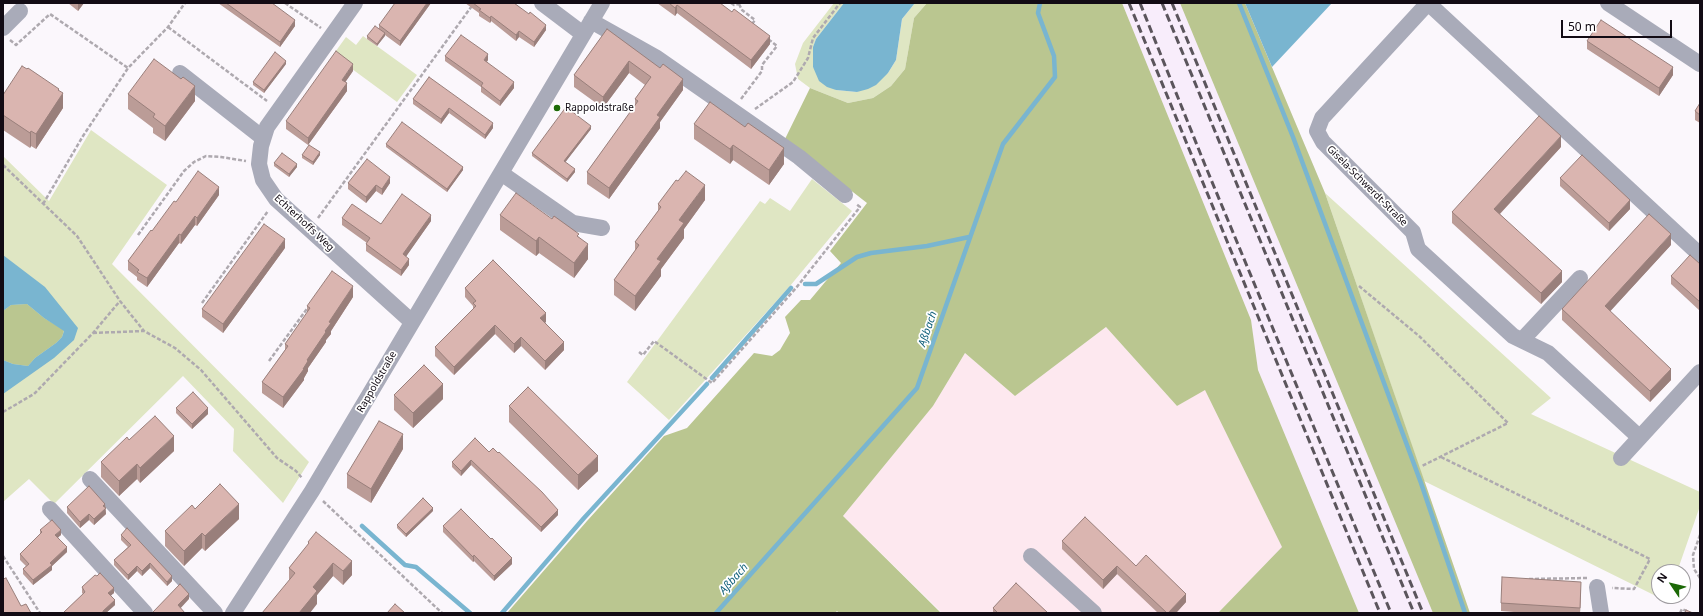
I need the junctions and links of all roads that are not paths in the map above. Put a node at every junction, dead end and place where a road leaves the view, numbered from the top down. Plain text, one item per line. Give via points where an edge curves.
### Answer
1 (355, 3) edge
2 (542, 3) edge
3 (602, 3) edge
4 (1428, 3) edge
5 (1608, 3) edge
6 (20, 11) dead end
7 (587, 28) junction
8 (4, 33) edge
9 (1700, 64) edge
10 (180, 73) dead end
11 (263, 138) junction
12 (501, 173) junction
13 (845, 195) road end
14 (602, 228) dead end
15 (1700, 255) edge
16 (1580, 278) dead end
17 (412, 322) junction
18 (1522, 340) junction
19 (1700, 372) edge
20 (1639, 438) junction
21 (1621, 458) dead end
22 (90, 479) dead end
23 (50, 510) dead end
24 (1031, 556) dead end
25 (1597, 587) road end
26 (145, 613) edge
27 (215, 613) edge
28 (233, 613) edge
29 (1094, 613) edge
30 (1602, 613) edge

1 - 11 street, Echterhoffs Weg via 279,109
2 - 7 street
3 - 7 street, Rappoldstraße
4 - 15 street
4 - 18 street, Gisela-Schwerdt-Straße via 1322,118 1317,131 1323,142 1413,232 1418,249 1513,336
5 - 9 street
6 - 8 street
7 - 12 street, Rappoldstraße
7 - 13 street via 657,58 799,157
10 - 11 street
11 - 17 street, Echterhoffs Weg via 259,164 263,180 276,199
12 - 14 street via 573,223
12 - 17 street, Rappoldstraße
16 - 18 street
17 - 28 street, Rappoldstraße via 312,491
18 - 20 street, Gisela-Schwerdt-Straße via 1548,353
19 - 20 street
20 - 21 street
22 - 27 street
23 - 26 street
24 - 29 street
25 - 30 street

